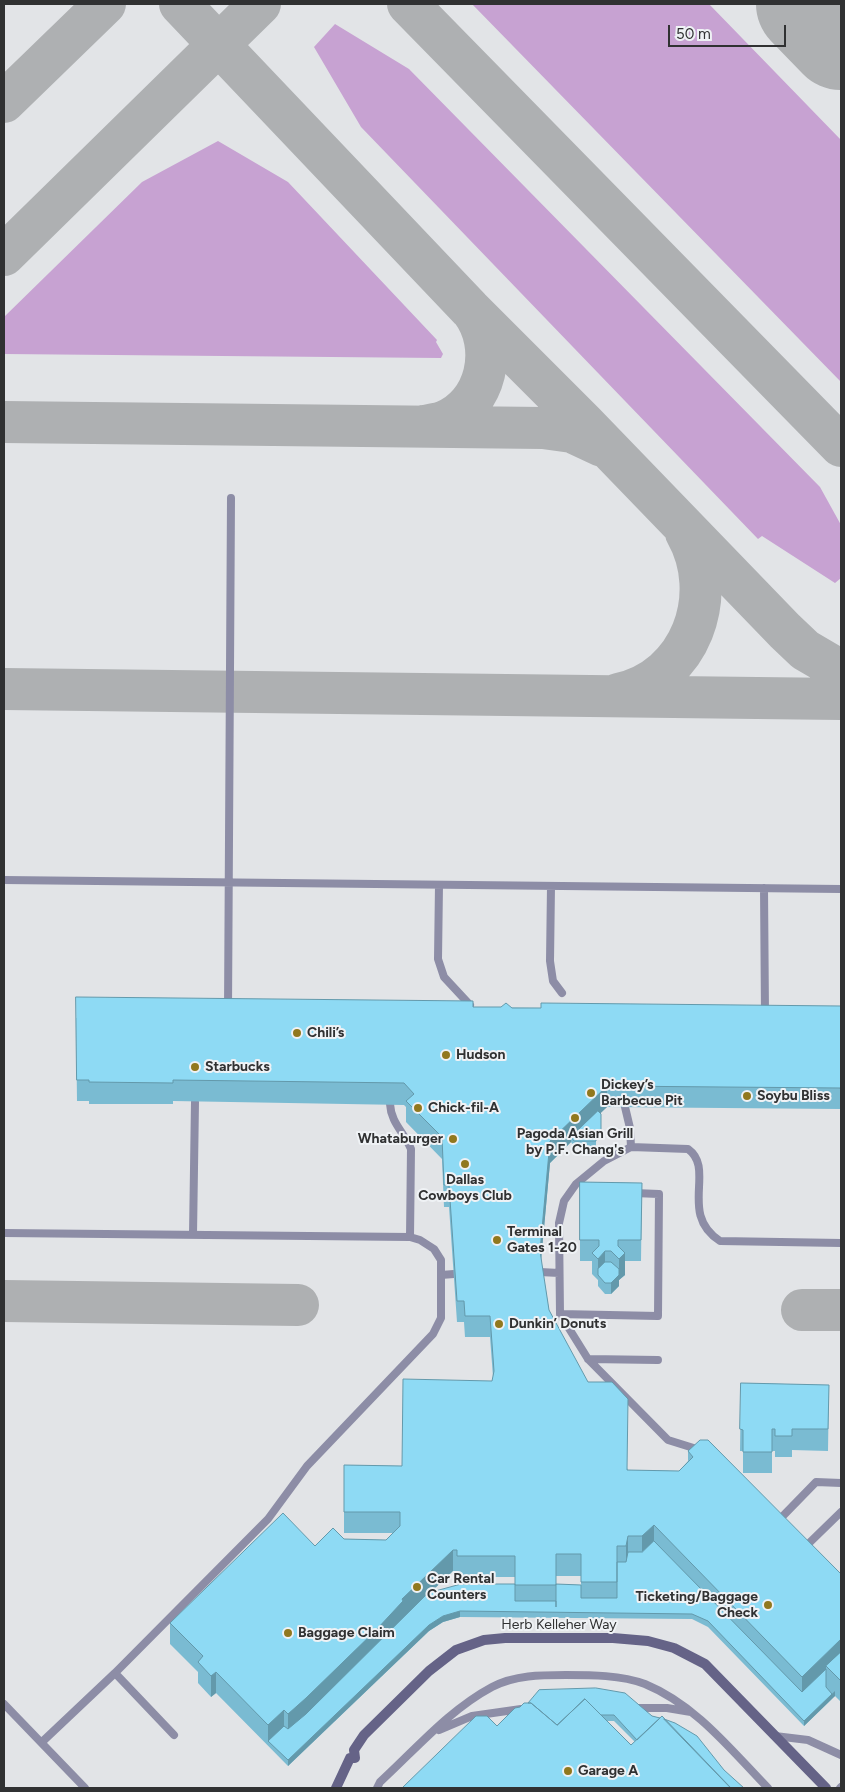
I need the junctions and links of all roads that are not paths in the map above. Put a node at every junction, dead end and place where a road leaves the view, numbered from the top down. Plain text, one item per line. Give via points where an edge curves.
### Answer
1 (231, 498) dead end
2 (4, 880) edge
3 (228, 882) junction
4 (439, 885) junction
5 (551, 886) junction
6 (764, 888) junction
7 (841, 889) edge
8 (562, 992) dead end
9 (470, 1004) edge
10 (228, 1019) edge
11 (765, 1026) edge
12 (195, 1102) dead end
13 (390, 1104) dead end
14 (625, 1107) dead end
15 (631, 1146) junction
16 (626, 1194) edge
17 (4, 1233) edge
18 (193, 1235) junction
19 (410, 1237) junction
20 (841, 1243) edge
21 (540, 1272) edge
22 (559, 1273) junction
23 (454, 1274) edge
24 (441, 1275) junction
25 (560, 1314) junction
26 (588, 1359) junction
27 (658, 1360) dead end
28 (711, 1453) edge
29 (841, 1483) edge
30 (841, 1512) edge
31 (783, 1530) edge
32 (796, 1543) edge
33 (802, 1550) junction
34 (808, 1557) edge
35 (115, 1674) junction
36 (4, 1704) edge
37 (528, 1708) edge
38 (634, 1708) edge
39 (696, 1713) junction
40 (432, 1733) junction
41 (174, 1735) dead end
42 (774, 1736) junction
43 (42, 1742) junction
44 (841, 1755) edge
45 (84, 1788) edge
46 (336, 1788) edge
47 (377, 1788) edge
48 (768, 1788) edge
49 (826, 1788) edge

1 - 3 lane
2 - 3 lane
3 - 4 lane
3 - 10 lane
4 - 5 lane
4 - 9 lane via 438,959 444,978
5 - 6 lane
5 - 8 lane via 550,960 553,981
6 - 7 lane
6 - 11 lane
12 - 18 lane
13 - 19 lane via 394,1123 406,1136 411,1149
14 - 15 lane
15 - 20 lane via 688,1149 695,1154 699,1168 701,1220 708,1233 720,1240
15 - 22 lane via 604,1161 576,1184 564,1201 559,1223
16 - 25 lane via 659,1194 658,1316
17 - 18 lane
18 - 19 lane
19 - 24 lane via 434,1249 441,1260
21 - 22 lane
22 - 25 lane
23 - 24 lane
24 - 35 lane via 441,1318 433,1334 308,1466 268,1519
25 - 26 lane
26 - 27 lane
26 - 28 lane via 668,1440
29 - 31 lane via 816,1482 774,1520
30 - 33 lane
32 - 33 lane
33 - 34 lane
35 - 41 lane
35 - 43 lane
36 - 43 lane
37 - 40 lane via 472,1716
38 - 39 lane via 667,1708
39 - 40 lane via 644,1683 581,1675 535,1675 493,1686 461,1706
39 - 48 lane
40 - 47 lane
42 - 44 lane via 808,1740
42 - 46 main road, Herb Kelleher Way via 705,1664 674,1648 648,1641 613,1638 484,1640 456,1650 429,1671 364,1735 354,1750 355,1758 350,1758
42 - 49 main road, Herb Kelleher Way
43 - 45 lane

